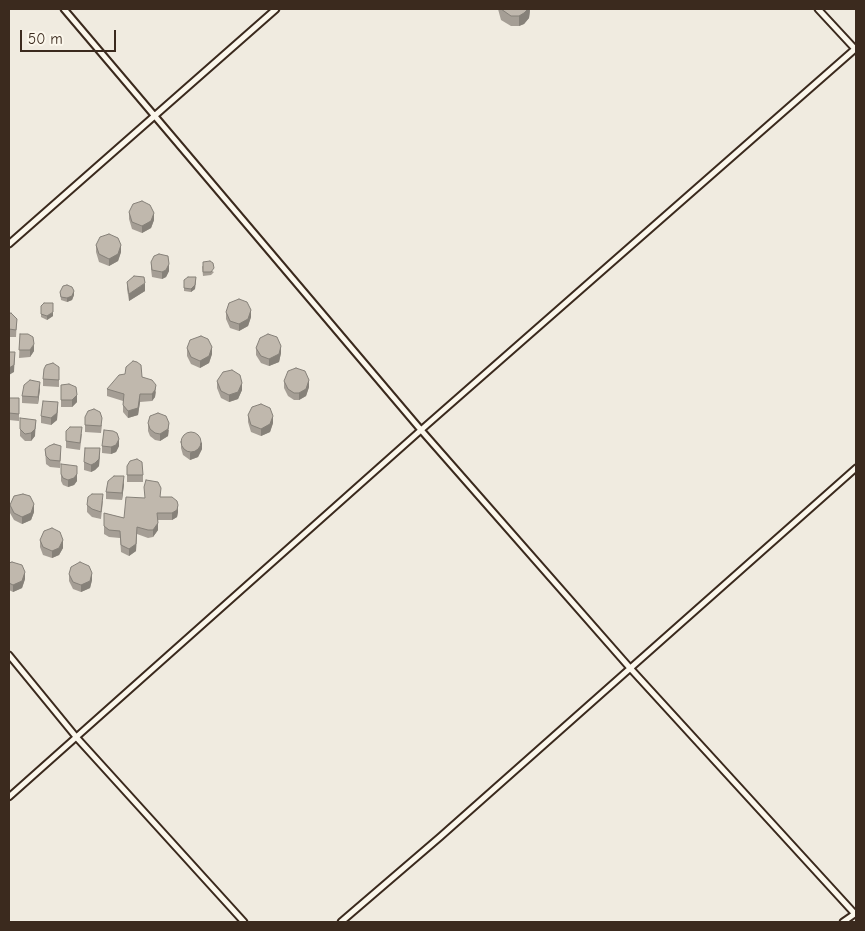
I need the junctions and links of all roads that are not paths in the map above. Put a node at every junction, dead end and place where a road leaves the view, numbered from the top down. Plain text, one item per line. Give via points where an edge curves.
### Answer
1 (64, 9) edge
2 (276, 9) edge
3 (818, 9) edge
4 (856, 50) edge
5 (155, 115) junction
6 (9, 244) edge
7 (421, 430) junction
8 (856, 468) edge
9 (9, 655) edge
10 (630, 668) junction
11 (77, 738) junction
12 (9, 797) edge
13 (855, 913) edge
14 (244, 922) edge
15 (340, 922) edge
16 (843, 922) edge

1 - 5 lane
2 - 5 lane
3 - 4 lane
4 - 7 lane
5 - 6 lane
5 - 7 lane
7 - 10 lane
7 - 11 lane
8 - 10 lane
9 - 11 lane
10 - 13 lane
10 - 15 lane
11 - 12 lane
11 - 14 lane
13 - 16 lane

